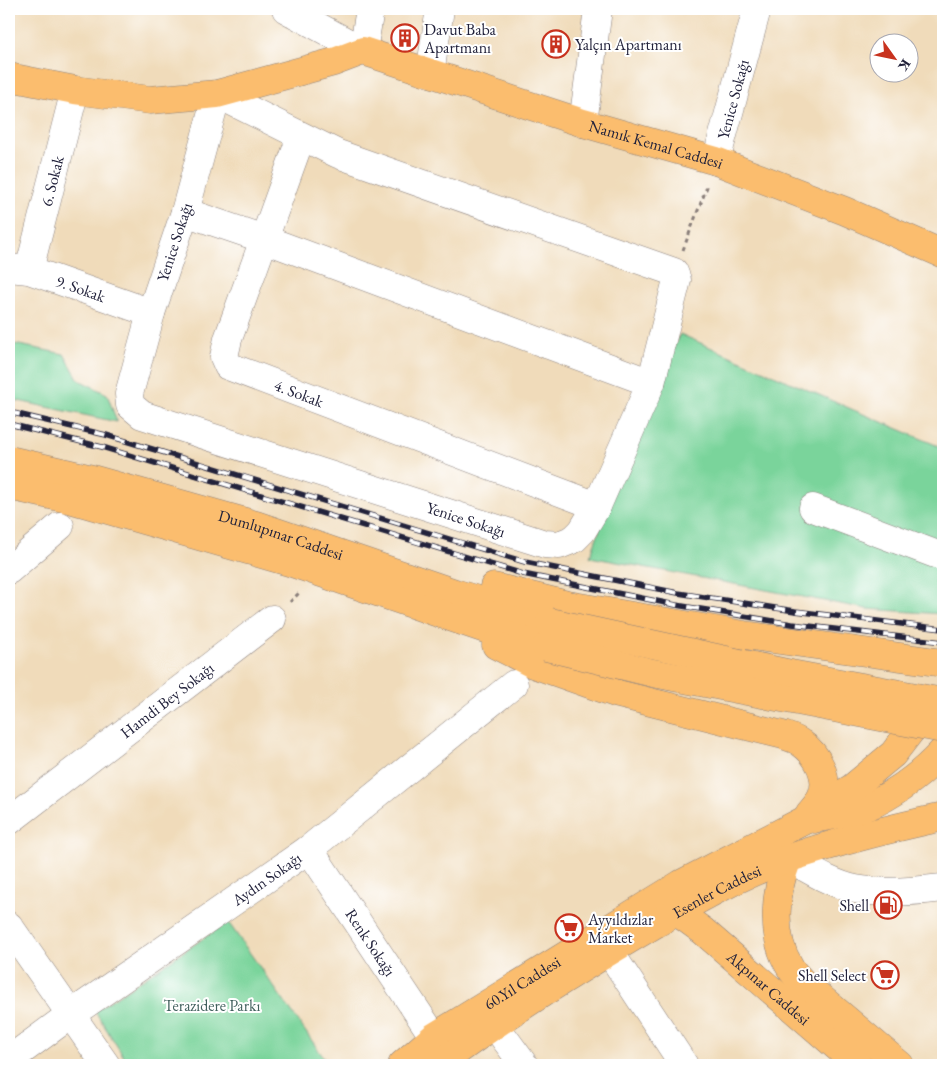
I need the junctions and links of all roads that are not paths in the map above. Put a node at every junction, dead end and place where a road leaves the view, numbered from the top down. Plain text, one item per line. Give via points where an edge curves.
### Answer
1 (286, 9) edge
2 (370, 9) edge
3 (440, 9) edge
4 (598, 9) edge
5 (757, 9) edge
6 (363, 52) junction
7 (430, 73) junction
8 (9, 78) edge
9 (75, 90) junction
10 (216, 94) junction
11 (583, 122) junction
12 (301, 137) junction
13 (716, 162) junction
14 (185, 212) junction
15 (264, 239) junction
16 (943, 254) edge
17 (19, 269) edge
18 (151, 314) junction
19 (651, 383) junction
20 (9, 460) edge
21 (9, 486) edge
22 (597, 506) junction
23 (813, 508) dead end
24 (60, 526) dead end
25 (943, 557) edge
26 (9, 570) edge
27 (403, 575) junction
28 (420, 606) junction
29 (272, 620) road end
30 (548, 635) junction
31 (943, 663) edge
32 (514, 684) dead end
33 (943, 688) edge
34 (943, 702) edge
35 (943, 729) edge
36 (943, 751) edge
37 (943, 816) edge
38 (805, 820) junction
39 (9, 821) edge
40 (309, 849) junction
41 (788, 858) junction
42 (943, 888) edge
43 (677, 912) junction
44 (9, 926) edge
45 (608, 951) junction
46 (70, 1016) junction
47 (494, 1024) junction
48 (434, 1037) junction
49 (9, 1060) edge
50 (106, 1065) edge
51 (402, 1065) edge
52 (438, 1065) edge
53 (524, 1065) edge
54 (684, 1065) edge
55 (858, 1065) edge
56 (900, 1065) edge

1 - 6 street
2 - 6 street
3 - 7 street
4 - 11 street
5 - 13 street, Yenice Sokağı
6 - 7 main road, Namık Kemal Caddesi
6 - 10 main road
7 - 11 main road, Namık Kemal Caddesi
8 - 9 main road
9 - 10 main road via 150,100
9 - 17 street, 6. Sokak
10 - 12 street
10 - 14 street, Yenice Sokağı
11 - 13 main road, Namık Kemal Caddesi
12 - 15 street, 4. Sokak
12 - 19 street, Yenice Sokağı via 338,154 674,272 677,280
13 - 16 main road, Namık Kemal Caddesi via 845,211
14 - 15 street
14 - 18 street, Yenice Sokağı
15 - 19 street
15 - 22 street, 4. Sokak via 228,339 224,357 228,366
17 - 18 street, 9. Sokak
18 - 22 street, Yenice Sokağı via 129,394 130,405 142,415 545,544 559,545 574,539
19 - 22 street, Yenice Sokağı
20 - 27 main road, Dumlupınar Caddesi via 256,525
21 - 28 main road, Dumlupınar Caddesi via 138,518
23 - 25 street
24 - 26 street
27 - 30 main road, Dumlupınar Caddesi via 455,593
27 - 31 main road via 473,583 568,605 744,635
28 - 30 main road, Dumlupınar Caddesi via 488,630
28 - 38 main road via 533,664 618,694 800,742 814,755 824,775 825,786 821,798
29 - 39 street, Hamdi Bey Sokağı
30 - 34 main road, bridge
30 - 35 main road, bridge via 653,673
32 - 40 street, Aydın Sokağı
33 - 38 main road via 894,754
36 - 38 main road via 912,779 873,804
37 - 41 main road, Esenler Caddesi
38 - 48 main road, 60.Yıl Caddesi via 681,884
40 - 46 street, Aydın Sokağı
40 - 48 street, Renk Sokağı
41 - 42 street via 831,881 855,889 897,892
41 - 43 main road, Esenler Caddesi
41 - 56 main road, Akpınar Caddesi via 780,878 777,914 783,951 790,967 802,982
43 - 45 main road, Esenler Caddesi
43 - 55 main road, Akpınar Caddesi
44 - 46 street
45 - 47 main road, Esenler Caddesi
45 - 54 street
46 - 49 street, Aydın Sokağı
46 - 50 street
47 - 52 main road, Esenler Caddesi
47 - 53 street
48 - 51 main road, 60.Yıl Caddesi

